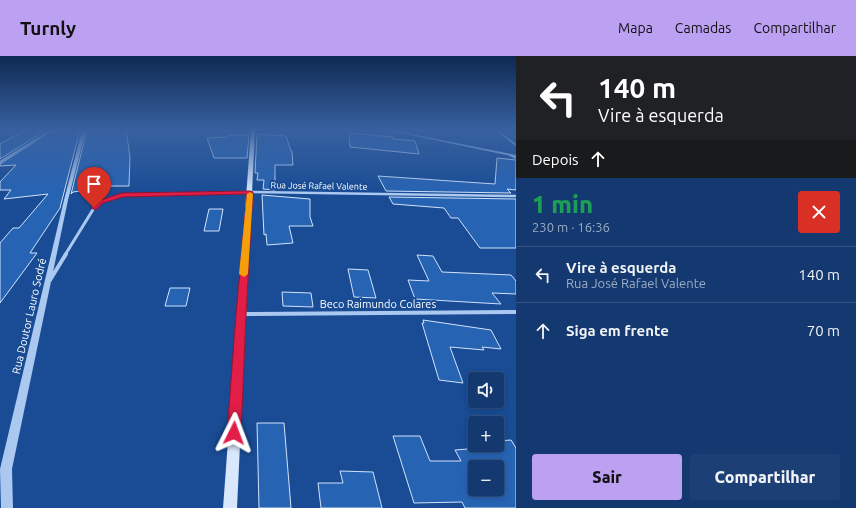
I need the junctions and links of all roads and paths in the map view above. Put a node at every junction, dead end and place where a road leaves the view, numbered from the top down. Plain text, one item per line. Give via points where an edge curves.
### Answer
1 (17, 151) edge
2 (79, 151) edge
3 (252, 151) edge
4 (491, 151) edge
5 (516, 157) edge
6 (0, 162) edge
7 (250, 192) junction
8 (516, 196) edge
9 (48, 284) junction
10 (516, 312) edge
11 (241, 314) junction
12 (7, 508) edge
13 (230, 508) edge

1 - 6 street
2 - 9 street, Rua Doutor Lauro Sodré
3 - 7 main road
4 - 5 street
7 - 8 street, Rua José Rafael Valente
7 - 9 street, Rua José Rafael Valente via 122,195 100,202
7 - 11 main road
9 - 12 street, Rua Doutor Lauro Sodré via 6,470
10 - 11 street, Beco Raimundo Colares
11 - 13 main road

